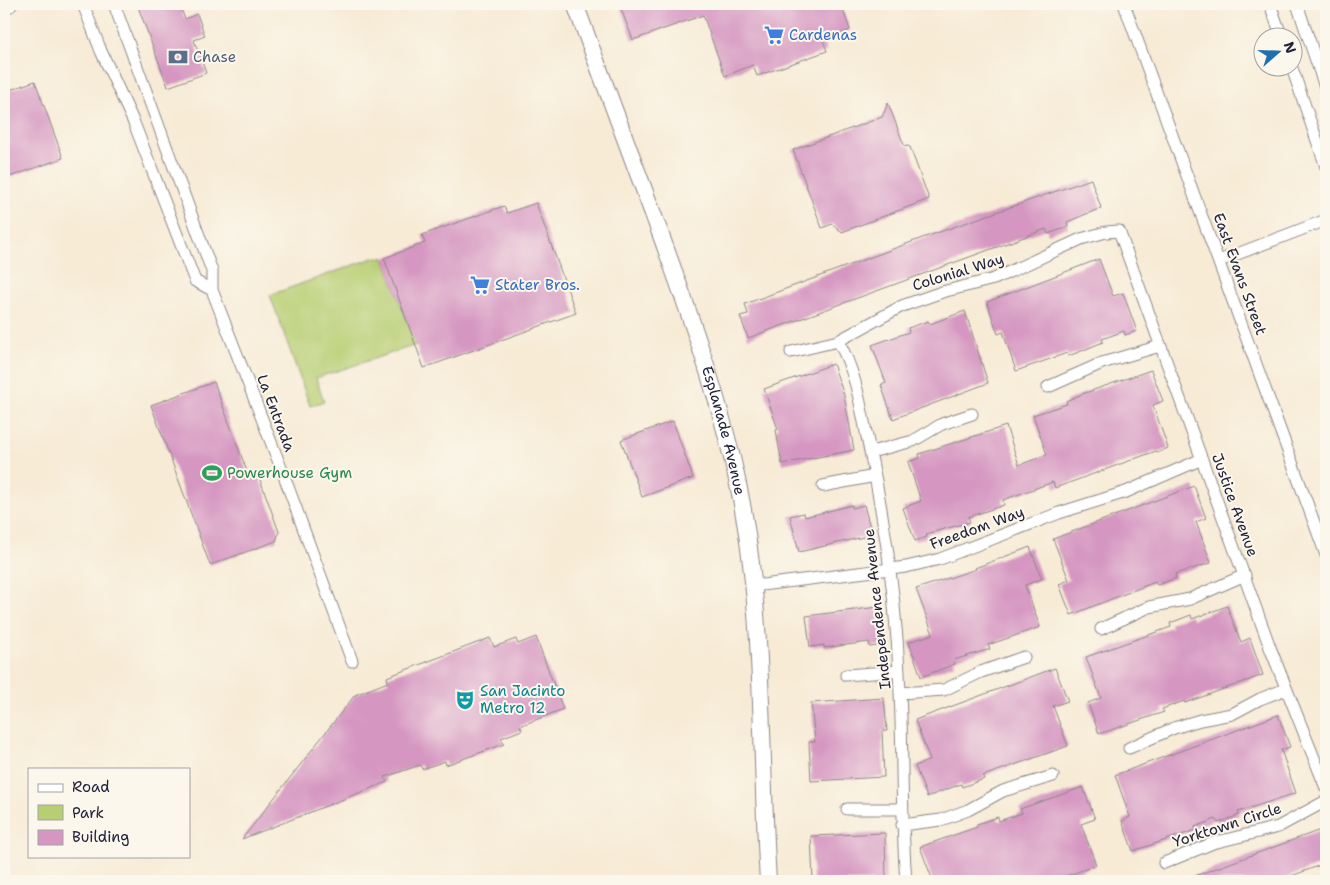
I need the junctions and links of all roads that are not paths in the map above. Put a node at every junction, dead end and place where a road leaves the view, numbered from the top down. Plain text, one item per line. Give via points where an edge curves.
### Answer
1 (9, 4) edge
2 (83, 4) edge
3 (114, 4) edge
4 (575, 4) edge
5 (1124, 4) edge
6 (1270, 4) edge
7 (1297, 4) edge
8 (4, 6) edge
9 (1278, 28) edge
10 (1295, 78) edge
11 (1326, 90) edge
12 (1326, 167) edge
13 (1326, 220) edge
14 (1119, 231) joint
15 (1219, 261) junction
16 (212, 290) junction
17 (838, 341) junction
18 (1160, 346) junction
19 (791, 352) dead end
20 (1048, 387) dead end
21 (972, 414) dead end
22 (870, 452) junction
23 (1202, 459) junction
24 (875, 476) junction
25 (823, 486) dead end
26 (1326, 555) edge
27 (890, 569) junction
28 (1245, 575) junction
29 (754, 586) junction
30 (1100, 629) dead end
31 (1024, 658) dead end
32 (352, 661) dead end
33 (899, 671) junction
34 (846, 675) dead end
35 (1286, 689) junction
36 (900, 693) junction
37 (1129, 748) dead end
38 (1053, 776) dead end
39 (1326, 788) edge
40 (1326, 802) edge
41 (847, 808) dead end
42 (902, 809) junction
43 (902, 825) junction
44 (1164, 862) dead end
45 (768, 881) edge
46 (906, 881) edge

1 - 8 main road
2 - 16 street via 134,123 195,281
3 - 16 street, La Entrada via 212,271
4 - 29 main road, Esplanade Avenue via 694,329 725,432 742,505
5 - 15 street, East Evans Street
6 - 9 street
7 - 11 street
10 - 12 street
13 - 15 street
14 - 17 street, Colonial Way via 1081,239 994,279 902,306
14 - 18 street, Justice Avenue
15 - 26 street, East Evans Street
16 - 32 street, La Entrada
17 - 19 street, Colonial Way
17 - 22 street, Independence Avenue via 852,370
18 - 20 street via 1102,364
18 - 23 street, Justice Avenue
21 - 22 street via 942,424 912,440
22 - 24 street, Independence Avenue
23 - 27 street, Freedom Way via 1126,492 1059,513 940,559
23 - 28 street, Justice Avenue
24 - 25 street
24 - 27 street, Independence Avenue
27 - 29 street, Freedom Way
27 - 33 street, Independence Avenue
28 - 30 street via 1190,599 1149,607
28 - 35 street, Justice Avenue
29 - 45 main road, Esplanade Avenue
31 - 36 street via 981,672 944,690
33 - 34 street
33 - 36 street, Independence Avenue
35 - 37 street via 1232,714 1174,728
35 - 39 street, Justice Avenue
36 - 42 street, Independence Avenue
38 - 43 street via 1004,791 941,820
40 - 44 street, Yorktown Circle via 1278,827 1213,843
41 - 42 street
42 - 43 street, Independence Avenue
43 - 46 street, Independence Avenue

